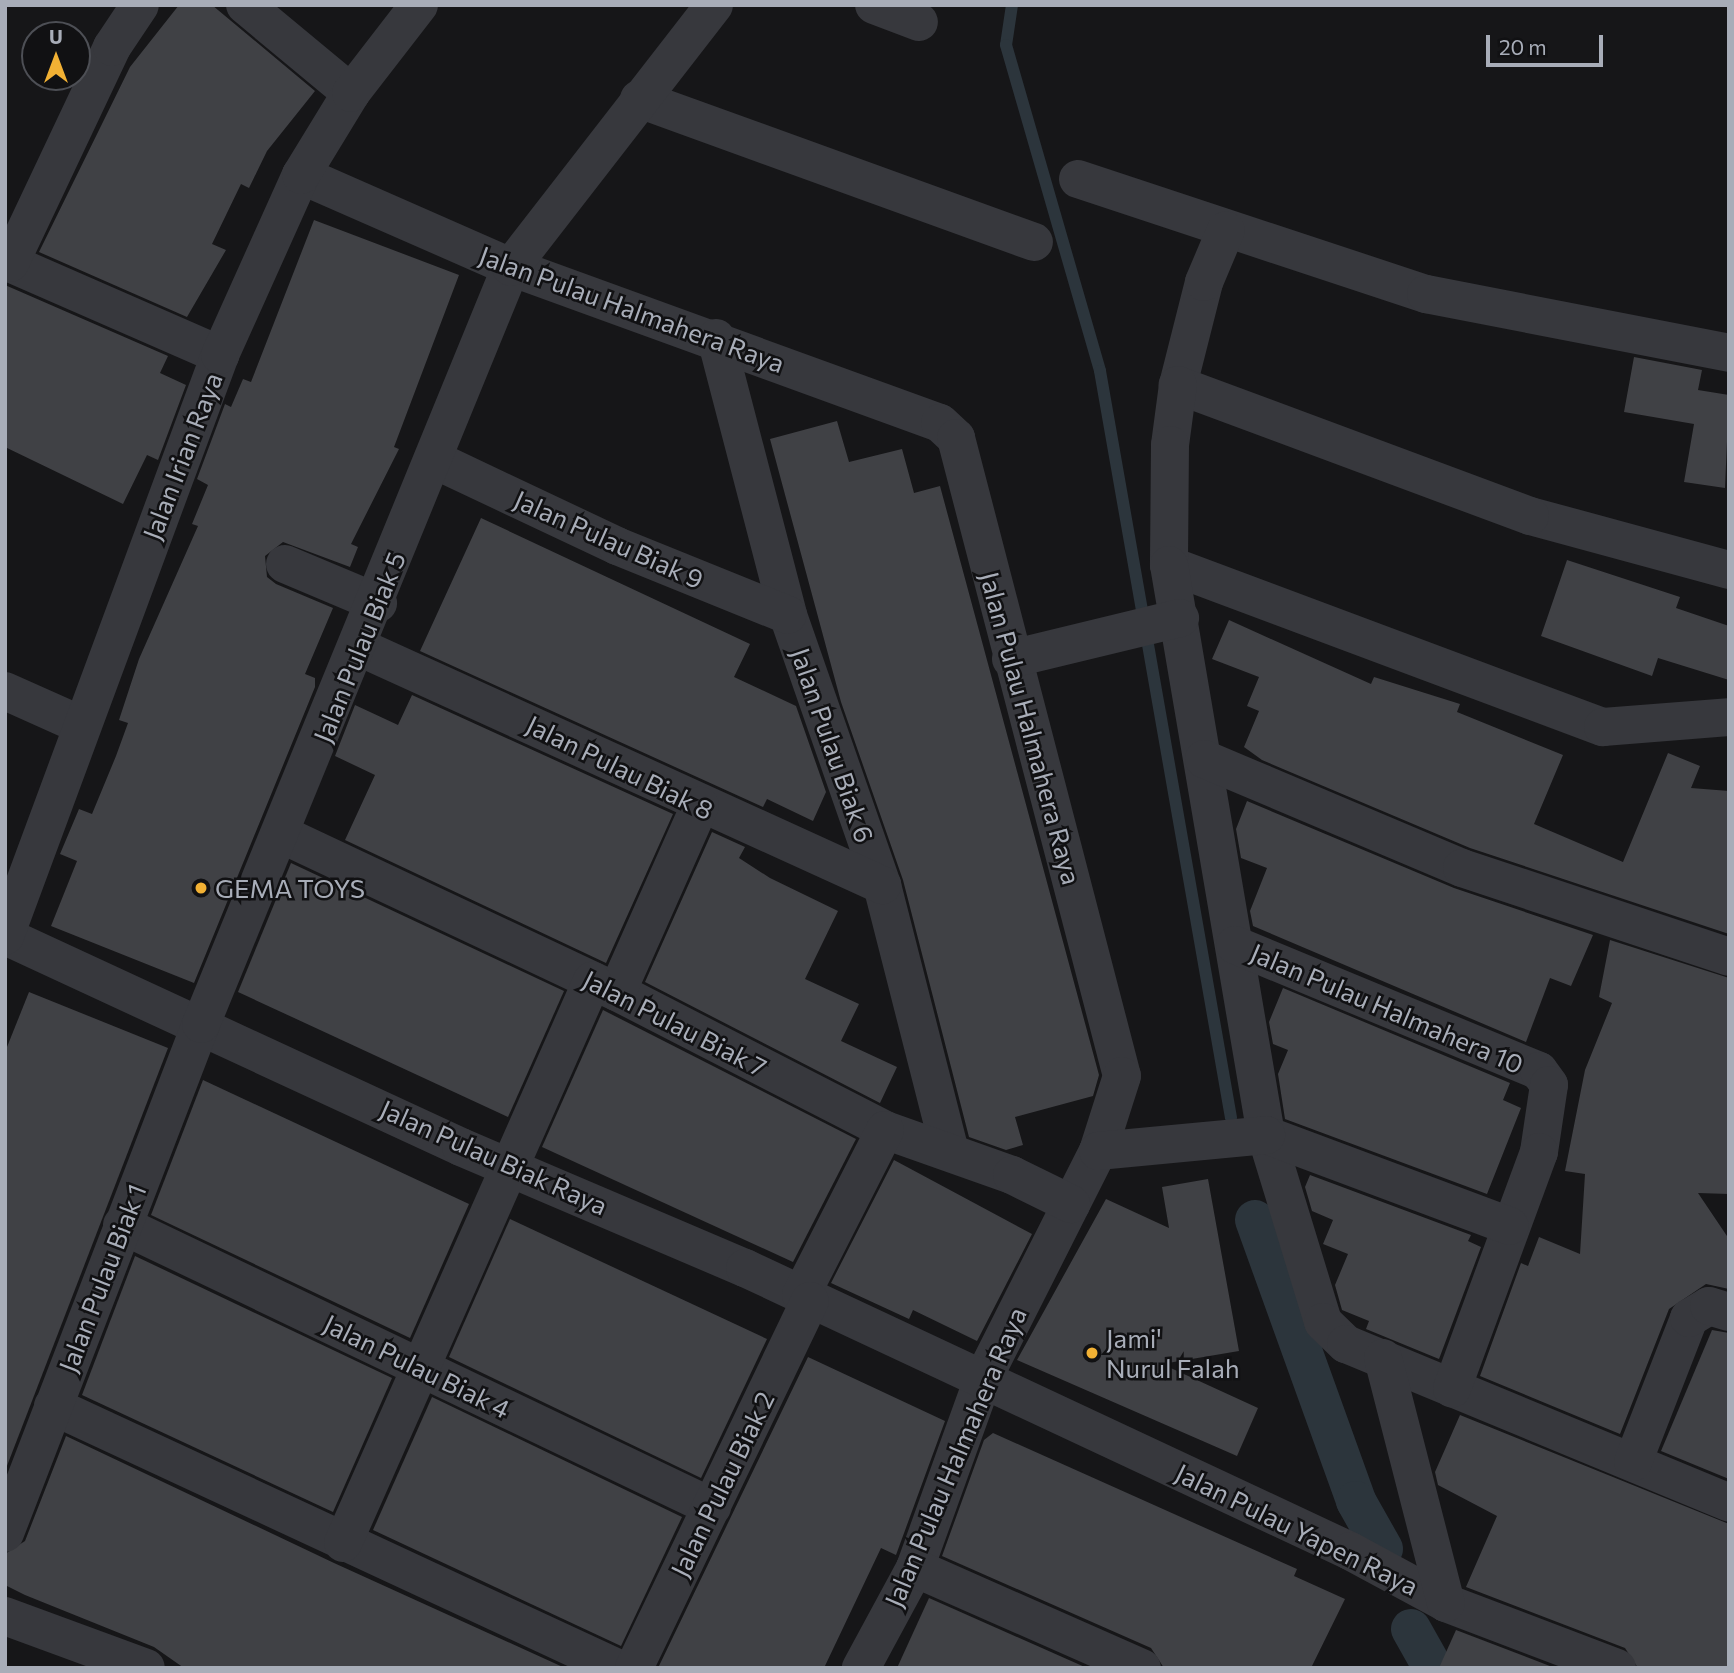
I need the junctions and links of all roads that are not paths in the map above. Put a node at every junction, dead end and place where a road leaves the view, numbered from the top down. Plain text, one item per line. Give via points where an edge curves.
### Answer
1 (140, 5) edge
2 (245, 5) edge
3 (419, 5) edge
4 (713, 5) edge
5 (874, 5) edge
6 (919, 22) dead end
7 (351, 93) junction
8 (639, 99) junction
9 (300, 175) junction
10 (1078, 179) dead end
11 (1226, 230) junction
12 (1034, 242) dead end
13 (8, 262) edge
14 (511, 267) junction
15 (716, 338) junction
16 (1729, 353) edge
17 (220, 355) junction
18 (1178, 385) junction
19 (433, 459) junction
20 (285, 564) dead end
21 (1169, 565) junction
22 (1729, 570) edge
23 (378, 603) junction
24 (788, 615) junction
25 (1153, 623) junction
26 (359, 647) junction
27 (1011, 659) junction
28 (5, 691) edge
29 (1729, 717) edge
30 (81, 726) junction
31 (1204, 758) junction
32 (700, 806) junction
33 (281, 834) junction
34 (882, 885) junction
35 (5, 936) edge
36 (1235, 945) junction
37 (1729, 957) edge
38 (605, 987) junction
39 (201, 1024) junction
40 (885, 1130) junction
41 (1259, 1136) junction
42 (950, 1151) junction
43 (1098, 1151) junction
44 (508, 1166) junction
45 (1071, 1204) junction
46 (122, 1225) junction
47 (1510, 1226) junction
48 (805, 1298) junction
49 (1729, 1312) edge
50 (1383, 1358) junction
51 (423, 1369) junction
52 (982, 1379) junction
53 (1452, 1388) junction
54 (52, 1406) junction
55 (1633, 1462) junction
56 (1729, 1503) edge
57 (712, 1507) junction
58 (5, 1533) edge
59 (343, 1543) junction
60 (915, 1568) junction
61 (1431, 1594) junction
62 (5, 1616) edge
63 (1092, 1657) edge
64 (146, 1668) edge
65 (617, 1668) edge
66 (634, 1668) edge
67 (861, 1668) edge
68 (1142, 1668) edge
69 (1617, 1668) edge

1 - 13 street via 112,47
2 - 7 street
3 - 7 street, Jalan Irian Raya
4 - 8 street, Jalan Pulau Biak 5
5 - 6 street
7 - 9 street, Jalan Irian Raya
8 - 12 street
8 - 14 street, Jalan Pulau Biak 5
9 - 14 street, Jalan Pulau Halmahera Raya
9 - 17 street, Jalan Irian Raya
10 - 11 street
11 - 16 street via 1426,294
11 - 18 street via 1204,282
13 - 17 street
14 - 15 street, Jalan Pulau Halmahera Raya
14 - 19 street, Jalan Pulau Biak 5
15 - 24 street, Jalan Pulau Biak 6
15 - 27 street, Jalan Pulau Halmahera Raya via 940,423 953,433
17 - 30 street, Jalan Irian Raya
18 - 21 street via 1170,445
18 - 22 street via 1530,516
19 - 23 street, Jalan Pulau Biak 5
19 - 24 street, Jalan Pulau Biak 9 via 617,546
20 - 23 street
21 - 25 street
21 - 29 street via 1603,727
23 - 26 street, Jalan Pulau Biak 5
24 - 34 street, Jalan Pulau Biak 6
25 - 27 street
25 - 31 street
26 - 32 street, Jalan Pulau Biak 8
26 - 33 street, Jalan Pulau Biak 5
27 - 43 street, Jalan Pulau Halmahera Raya via 1121,1056 1118,1098
28 - 30 street
30 - 35 street, Jalan Irian Raya
31 - 36 street
31 - 37 street via 1462,868
32 - 34 street, Jalan Pulau Biak 8
32 - 38 street
33 - 38 street, Jalan Pulau Biak 7
33 - 39 street, Jalan Pulau Biak 5
34 - 42 street, Jalan Pulau Biak 6
35 - 39 street, Jalan Pulau Biak Raya
36 - 41 street
36 - 47 street, Jalan Pulau Halmahera 10 via 1539,1071 1549,1085 1550,1107
38 - 40 street, Jalan Pulau Biak 7
38 - 44 street
39 - 44 street, Jalan Pulau Biak Raya
39 - 46 street, Jalan Pulau Biak 1
40 - 42 street, Jalan Pulau Biak 7
40 - 48 street
41 - 43 street
41 - 47 street
41 - 50 street via 1323,1322 1340,1341
42 - 45 street, Jalan Pulau Biak 7
43 - 45 street, Jalan Pulau Halmahera Raya
44 - 48 street, Jalan Pulau Biak Raya
44 - 51 street
45 - 52 street, Jalan Pulau Halmahera Raya
46 - 51 street, Jalan Pulau Biak 4
46 - 54 street, Jalan Pulau Biak 1
47 - 53 street
48 - 52 street, Jalan Pulau Biak Raya
48 - 57 street, Jalan Pulau Biak 2
49 - 55 street via 1709,1306 1689,1318
50 - 53 street
50 - 61 street
51 - 57 street, Jalan Pulau Biak 4
51 - 59 street
52 - 60 street, Jalan Pulau Halmahera Raya
52 - 61 street, Jalan Pulau Yapen Raya via 1350,1551
53 - 55 street
54 - 58 street, Jalan Pulau Biak 1
54 - 59 street
55 - 56 street
57 - 66 street, Jalan Pulau Biak 2
59 - 65 street
60 - 63 street
60 - 67 street, Jalan Pulau Halmahera Raya
61 - 69 street, Jalan Pulau Yapen Raya
62 - 64 street
63 - 68 street

